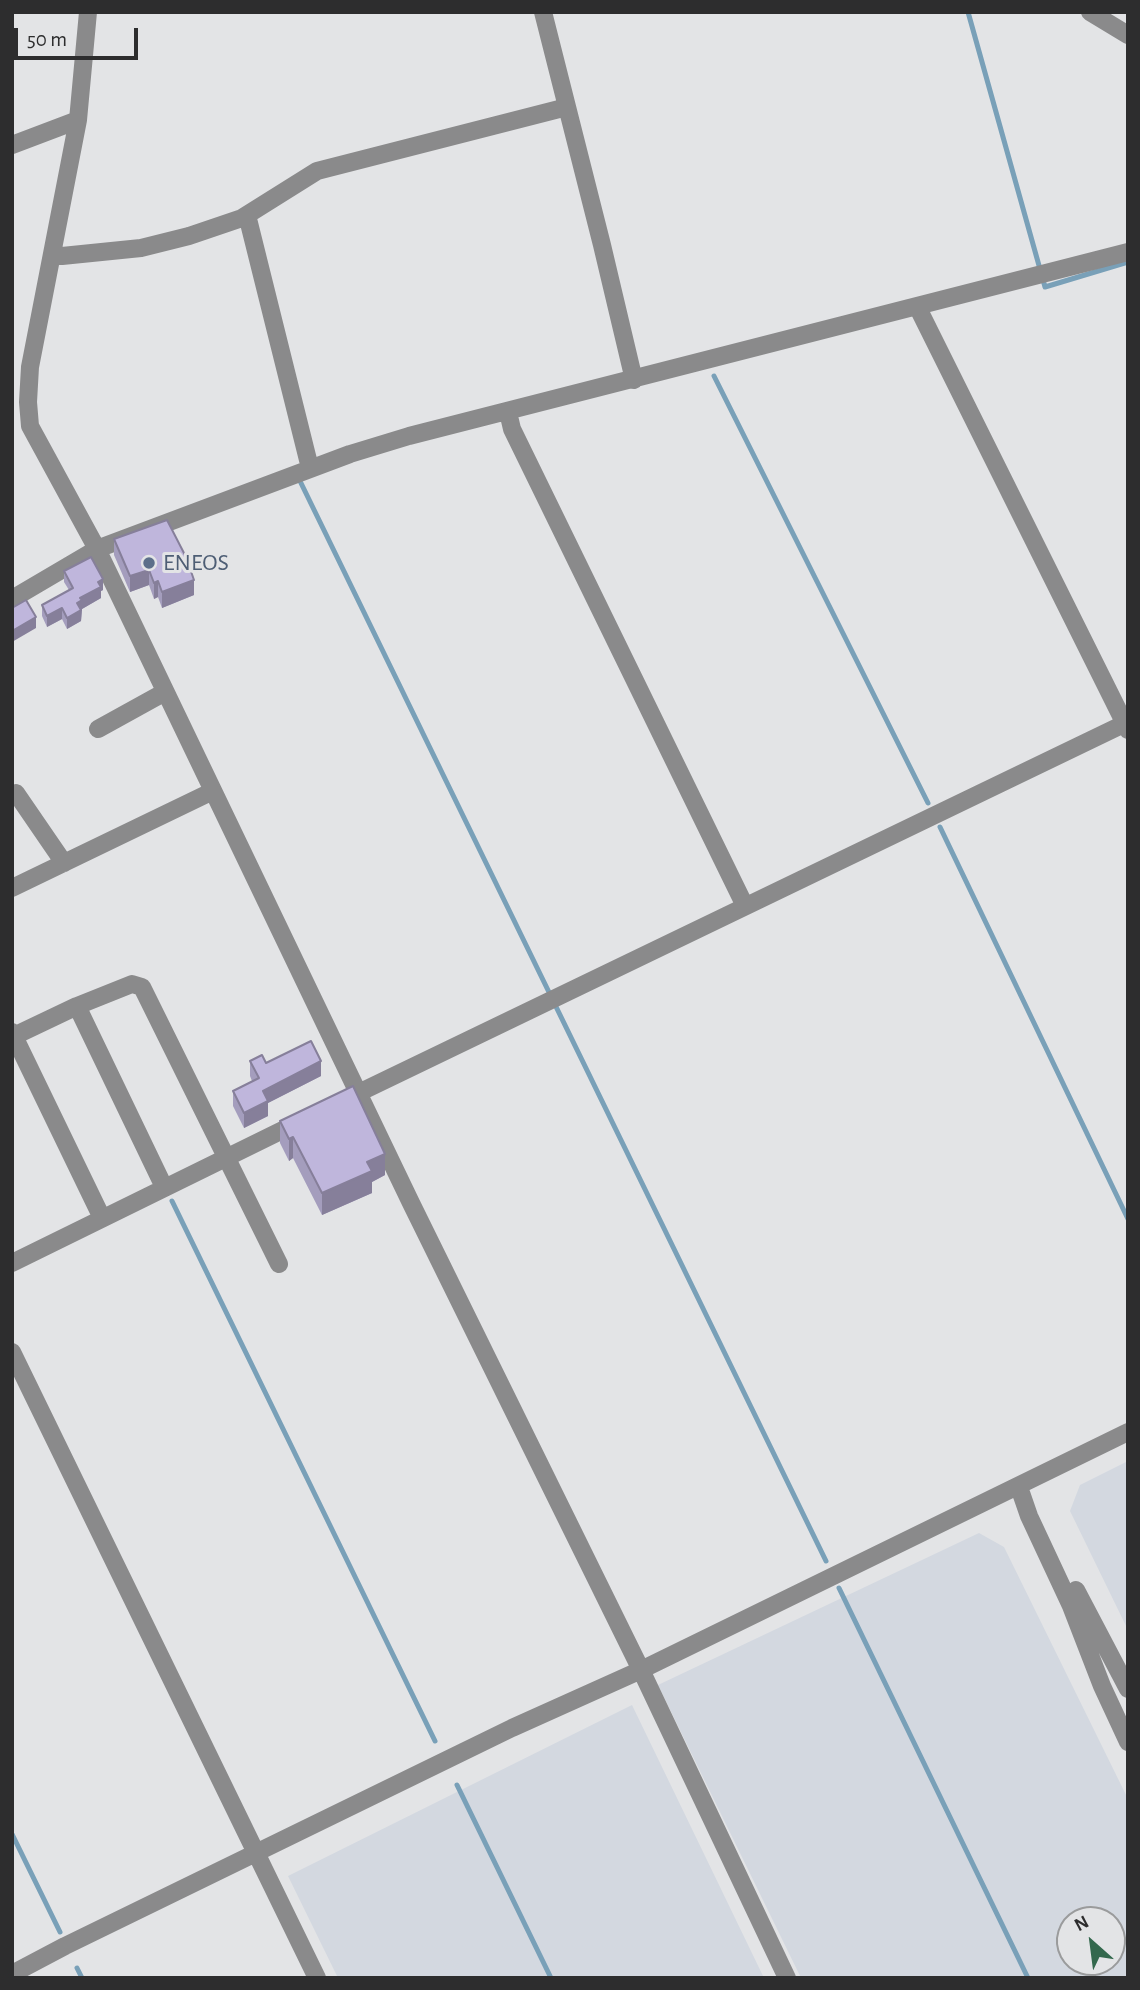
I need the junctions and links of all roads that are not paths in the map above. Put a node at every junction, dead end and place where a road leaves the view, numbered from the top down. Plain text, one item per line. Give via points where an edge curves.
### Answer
1 (88, 12) edge
2 (542, 12) edge
3 (1090, 12) edge
4 (1128, 35) edge
5 (567, 107) junction
6 (78, 120) junction
7 (12, 145) edge
8 (247, 215) junction
9 (1128, 252) edge
10 (52, 255) junction
11 (916, 306) junction
12 (634, 380) junction
13 (508, 412) junction
14 (310, 468) junction
15 (97, 549) junction
16 (12, 599) edge
17 (165, 692) junction
18 (1127, 725) edge
19 (98, 729) dead end
20 (213, 791) junction
21 (16, 793) dead end
22 (64, 863) junction
23 (12, 888) edge
24 (745, 906) junction
25 (77, 1006) junction
26 (13, 1034) edge
27 (358, 1093) junction
28 (226, 1156) junction
29 (163, 1187) junction
30 (102, 1217) junction
31 (12, 1264) edge
32 (279, 1264) dead end
33 (12, 1352) edge
34 (1128, 1432) edge
35 (1019, 1487) junction
36 (641, 1670) junction
37 (1128, 1689) edge
38 (1128, 1742) edge
39 (257, 1854) junction
40 (12, 1974) edge
41 (317, 1978) edge
42 (787, 1978) edge

1 - 6 street
2 - 5 street
3 - 4 street
5 - 8 street via 317,171
5 - 12 street
6 - 7 street
6 - 10 street
8 - 10 street via 141,248
8 - 14 street
9 - 11 street
10 - 15 street via 30,367 30,426
11 - 12 street
11 - 18 street
12 - 13 street
13 - 14 street via 409,436
13 - 24 street via 512,429
14 - 15 street
15 - 16 street
15 - 17 street
17 - 19 street
17 - 20 street
18 - 24 street
20 - 22 street
20 - 27 street
21 - 22 street
22 - 23 street
24 - 27 street
25 - 26 street
25 - 28 street via 132,984 142,987
25 - 29 street
26 - 30 street
27 - 28 street
27 - 36 street
28 - 29 street
28 - 32 street
29 - 30 street
30 - 31 street
33 - 39 street
34 - 35 street
35 - 36 street
35 - 37 street via 1039,1513
35 - 38 street
36 - 39 street
36 - 42 street
39 - 40 street
39 - 41 street

